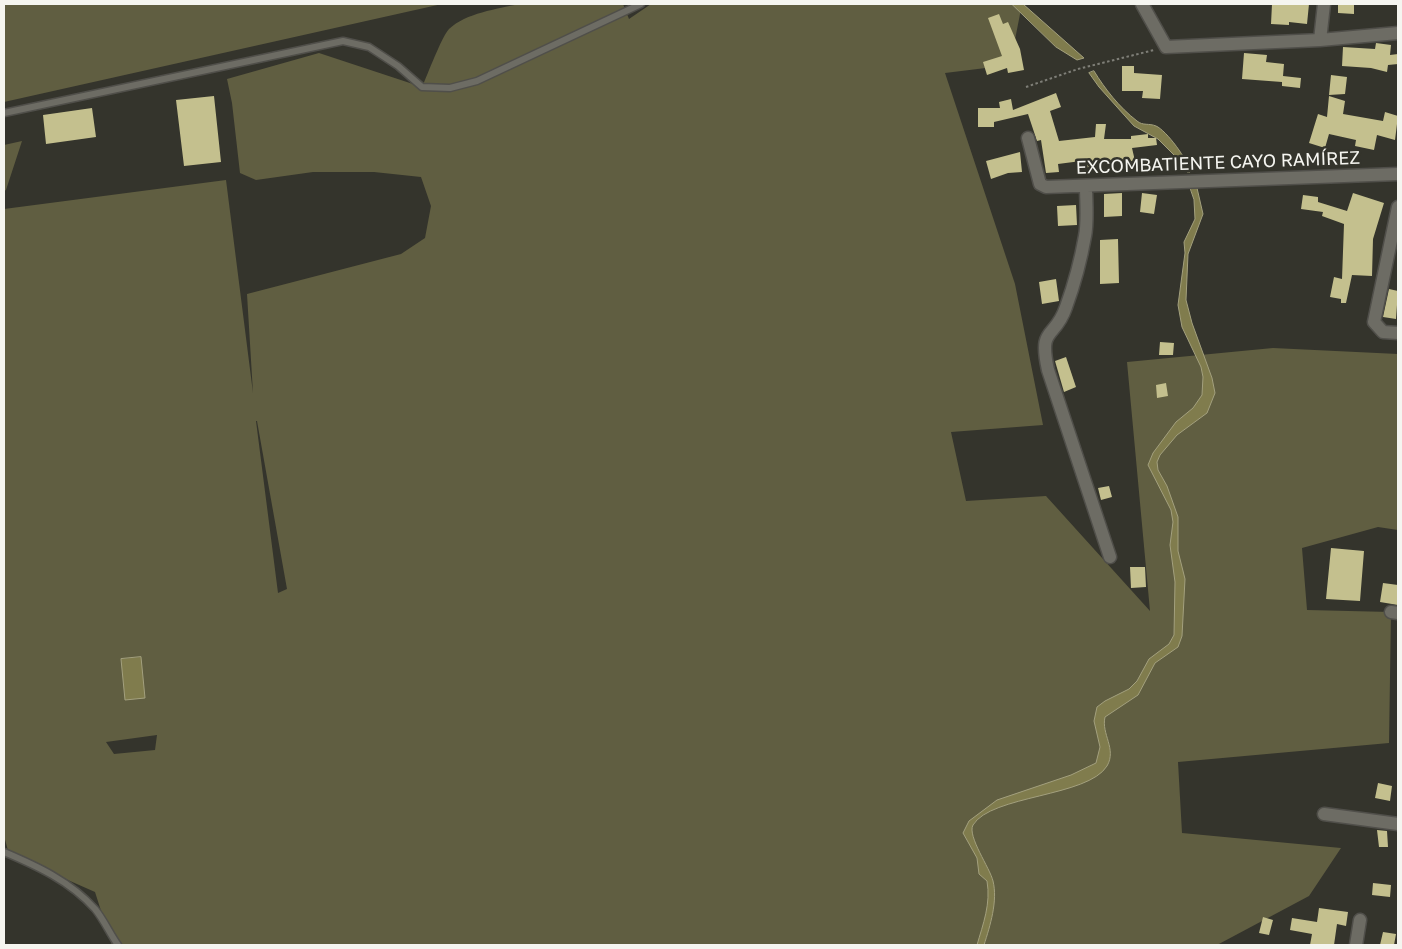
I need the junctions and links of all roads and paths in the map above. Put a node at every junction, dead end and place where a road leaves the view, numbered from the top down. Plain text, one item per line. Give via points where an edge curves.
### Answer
1 (641, 4) edge
2 (1142, 4) edge
3 (1324, 4) edge
4 (1398, 33) edge
5 (1320, 40) junction
6 (1166, 47) junction
7 (1026, 87) dead end
8 (4, 113) edge
9 (1028, 138) dead end
10 (1398, 174) edge
11 (1086, 186) junction
12 (1398, 207) edge
13 (1398, 333) edge
14 (1110, 557) dead end
15 (1324, 814) dead end
16 (1398, 824) edge
17 (4, 852) edge
18 (1360, 920) dead end
19 (118, 945) edge
20 (1356, 945) edge

1 - 8 lane via 477,81 450,88 422,87 369,47 343,42
2 - 6 street
3 - 5 street
4 - 5 street
5 - 6 street
6 - 7 path via 1078,69
9 - 11 street, EXCOMBATIENTE CAYO RAMÍREZ via 1040,184 1051,187
10 - 11 street, EXCOMBATIENTE CAYO RAMÍREZ
11 - 14 street via 1086,235 1066,307 1048,334 1044,350
12 - 13 street via 1374,322 1383,332
15 - 16 street
17 - 19 lane via 44,869 69,885 95,910
18 - 20 street

